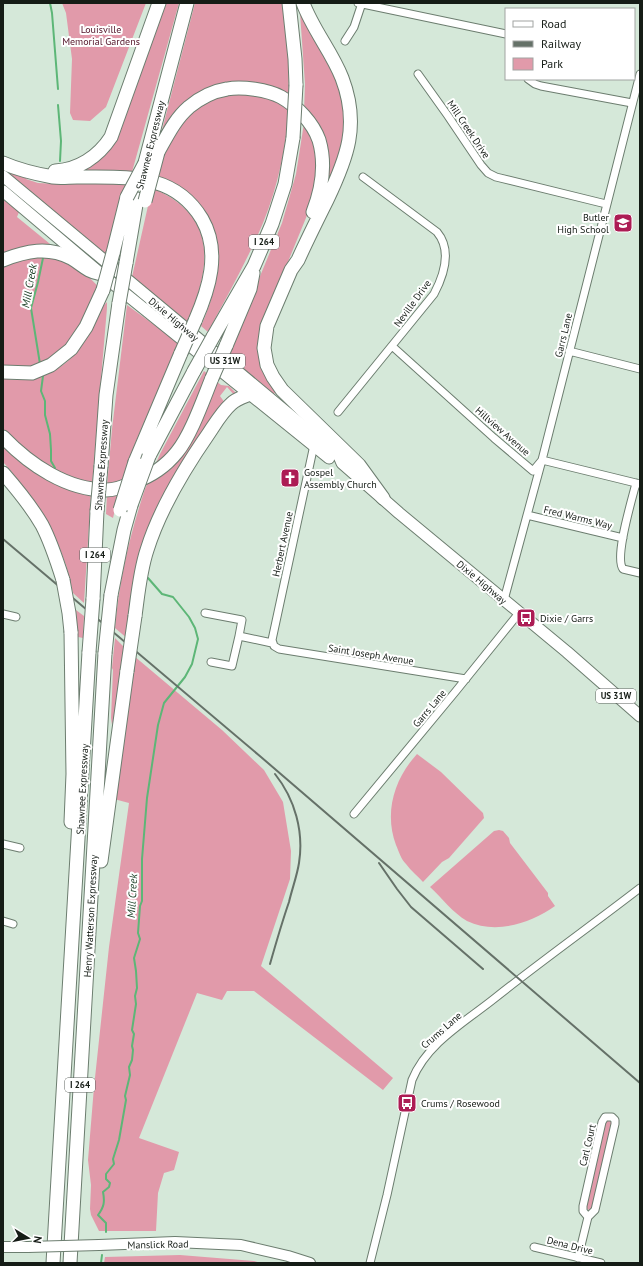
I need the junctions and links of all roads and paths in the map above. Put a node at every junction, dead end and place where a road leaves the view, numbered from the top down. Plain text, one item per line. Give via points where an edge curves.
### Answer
1 (160, 3) edge
2 (187, 3) edge
3 (290, 3) edge
4 (303, 3) edge
5 (360, 3) edge
6 (505, 34) edge
7 (345, 41) dead end
8 (418, 74) dead end
9 (640, 74) edge
10 (529, 80) edge
11 (632, 103) junction
12 (153, 151) junction
13 (3, 163) edge
14 (43, 174) junction
15 (3, 176) edge
16 (363, 177) dead end
17 (3, 191) edge
18 (136, 199) junction
19 (606, 204) junction
20 (3, 260) edge
21 (254, 266) junction
22 (292, 270) junction
23 (101, 274) junction
24 (392, 346) junction
25 (569, 351) junction
26 (640, 369) edge
27 (3, 372) edge
28 (250, 394) junction
29 (338, 412) dead end
30 (3, 437) edge
31 (314, 446) junction
32 (542, 460) junction
33 (342, 463) junction
34 (3, 472) edge
35 (638, 484) edge
36 (383, 498) junction
37 (126, 507) junction
38 (528, 515) junction
39 (623, 538) junction
40 (640, 573) edge
41 (504, 600) junction
42 (205, 613) dead end
43 (519, 613) junction
44 (3, 614) edge
45 (16, 617) dead end
46 (239, 636) junction
47 (273, 645) junction
48 (211, 662) dead end
49 (466, 679) junction
50 (640, 716) edge
51 (354, 814) dead end
52 (3, 844) edge
53 (20, 848) dead end
54 (640, 888) edge
55 (90, 914) junction
56 (3, 921) edge
57 (13, 924) dead end
58 (72, 935) junction
59 (588, 1217) junction
60 (3, 1247) edge
61 (534, 1247) dead end
62 (578, 1258) junction
63 (53, 1263) edge
64 (70, 1263) edge
65 (310, 1263) edge
66 (370, 1263) edge
67 (602, 1263) edge

1 - 14 highway via 117,124 107,144 81,165
2 - 12 highway, Shawnee Expressway / I 264
3 - 21 highway, I 264, bridge via 296,85 293,138 285,184
4 - 22 highway via 342,78 350,107 351,132 343,165
5 - 6 street
5 - 7 street via 354,27
8 - 19 street, Mill Creek Drive via 488,173
9 - 11 street, Garrs Lane
10 - 11 street via 541,86
11 - 19 street, Garrs Lane
12 - 18 highway, bridge
12 - 18 highway, Shawnee Expressway / I 264, bridge via 145,163
12 - 22 highway via 189,108 203,98 227,89 243,88 281,97 301,113 319,140 323,178
13 - 14 highway
14 - 37 highway, bridge via 53,177 138,178 165,185 184,197 198,213 211,244 208,288 135,462
15 - 33 main road, Dixie Highway / US 31W via 339,456
16 - 24 street, Neville Drive via 434,230 443,240 446,249 442,276 435,293
17 - 23 main road, Dixie Highway / US 31W
18 - 27 highway, bridge via 86,327 70,350 51,365 32,373
18 - 58 highway, Shawnee Expressway / I 264, bridge via 106,395
19 - 25 street, Garrs Lane
20 - 23 highway via 44,250 63,255 91,272
21 - 30 highway, bridge via 250,289 186,437 178,452 159,471 120,488 85,488 45,471 28,460
21 - 37 highway, I 264, bridge via 194,371 149,456
22 - 36 highway via 266,333 264,348 269,370 291,399 359,465
23 - 28 main road, Dixie Highway / US 31W
24 - 29 street, Neville Drive
24 - 32 street, Hillview Avenue via 533,471
25 - 26 street
25 - 32 street, Garrs Lane
28 - 31 main road, Dixie Highway / US 31W
28 - 55 highway, bridge via 234,401 226,409 189,463 166,504 147,549 135,616 100,872
31 - 33 main road, Dixie Highway / US 31W via 335,462
31 - 47 street, Herbert Avenue via 273,632
32 - 35 street, Hillview Avenue
32 - 38 street, Garrs Lane
33 - 36 main road, Dixie Highway / US 31W
34 - 58 highway, bridge via 42,526 56,556 69,613 73,774 68,892
35 - 39 street
36 - 41 main road, Dixie Highway / US 31W
37 - 55 highway, Henry Watterson Expressway / I 264, bridge via 111,595 105,653
38 - 39 street, Fred Warms Way
38 - 41 street, Garrs Lane
39 - 40 street via 620,566
41 - 43 main road, Dixie Highway / US 31W
42 - 46 street via 242,620
43 - 49 street, Garrs Lane
43 - 50 main road, Dixie Highway / US 31W
44 - 45 street
46 - 47 street, Saint Joseph Avenue
46 - 48 street via 232,666
47 - 49 street, Saint Joseph Avenue via 279,649
49 - 51 street, Garrs Lane
52 - 53 street
54 - 66 street, Crums Lane via 442,1040 420,1064 412,1080
55 - 64 highway, Henry Watterson Expressway / I 264
56 - 57 street
58 - 63 highway, Henry Watterson Expressway / I 264
59 - 59 street, Carl Court via 595,1210 615,1124 615,1120 610,1117 605,1117 602,1122 583,1206
59 - 62 street, Carl Court
60 - 65 main road, Manslick Road, bridge via 175,1242 241,1245
61 - 62 street, Dena Drive
62 - 67 street, Dena Drive

